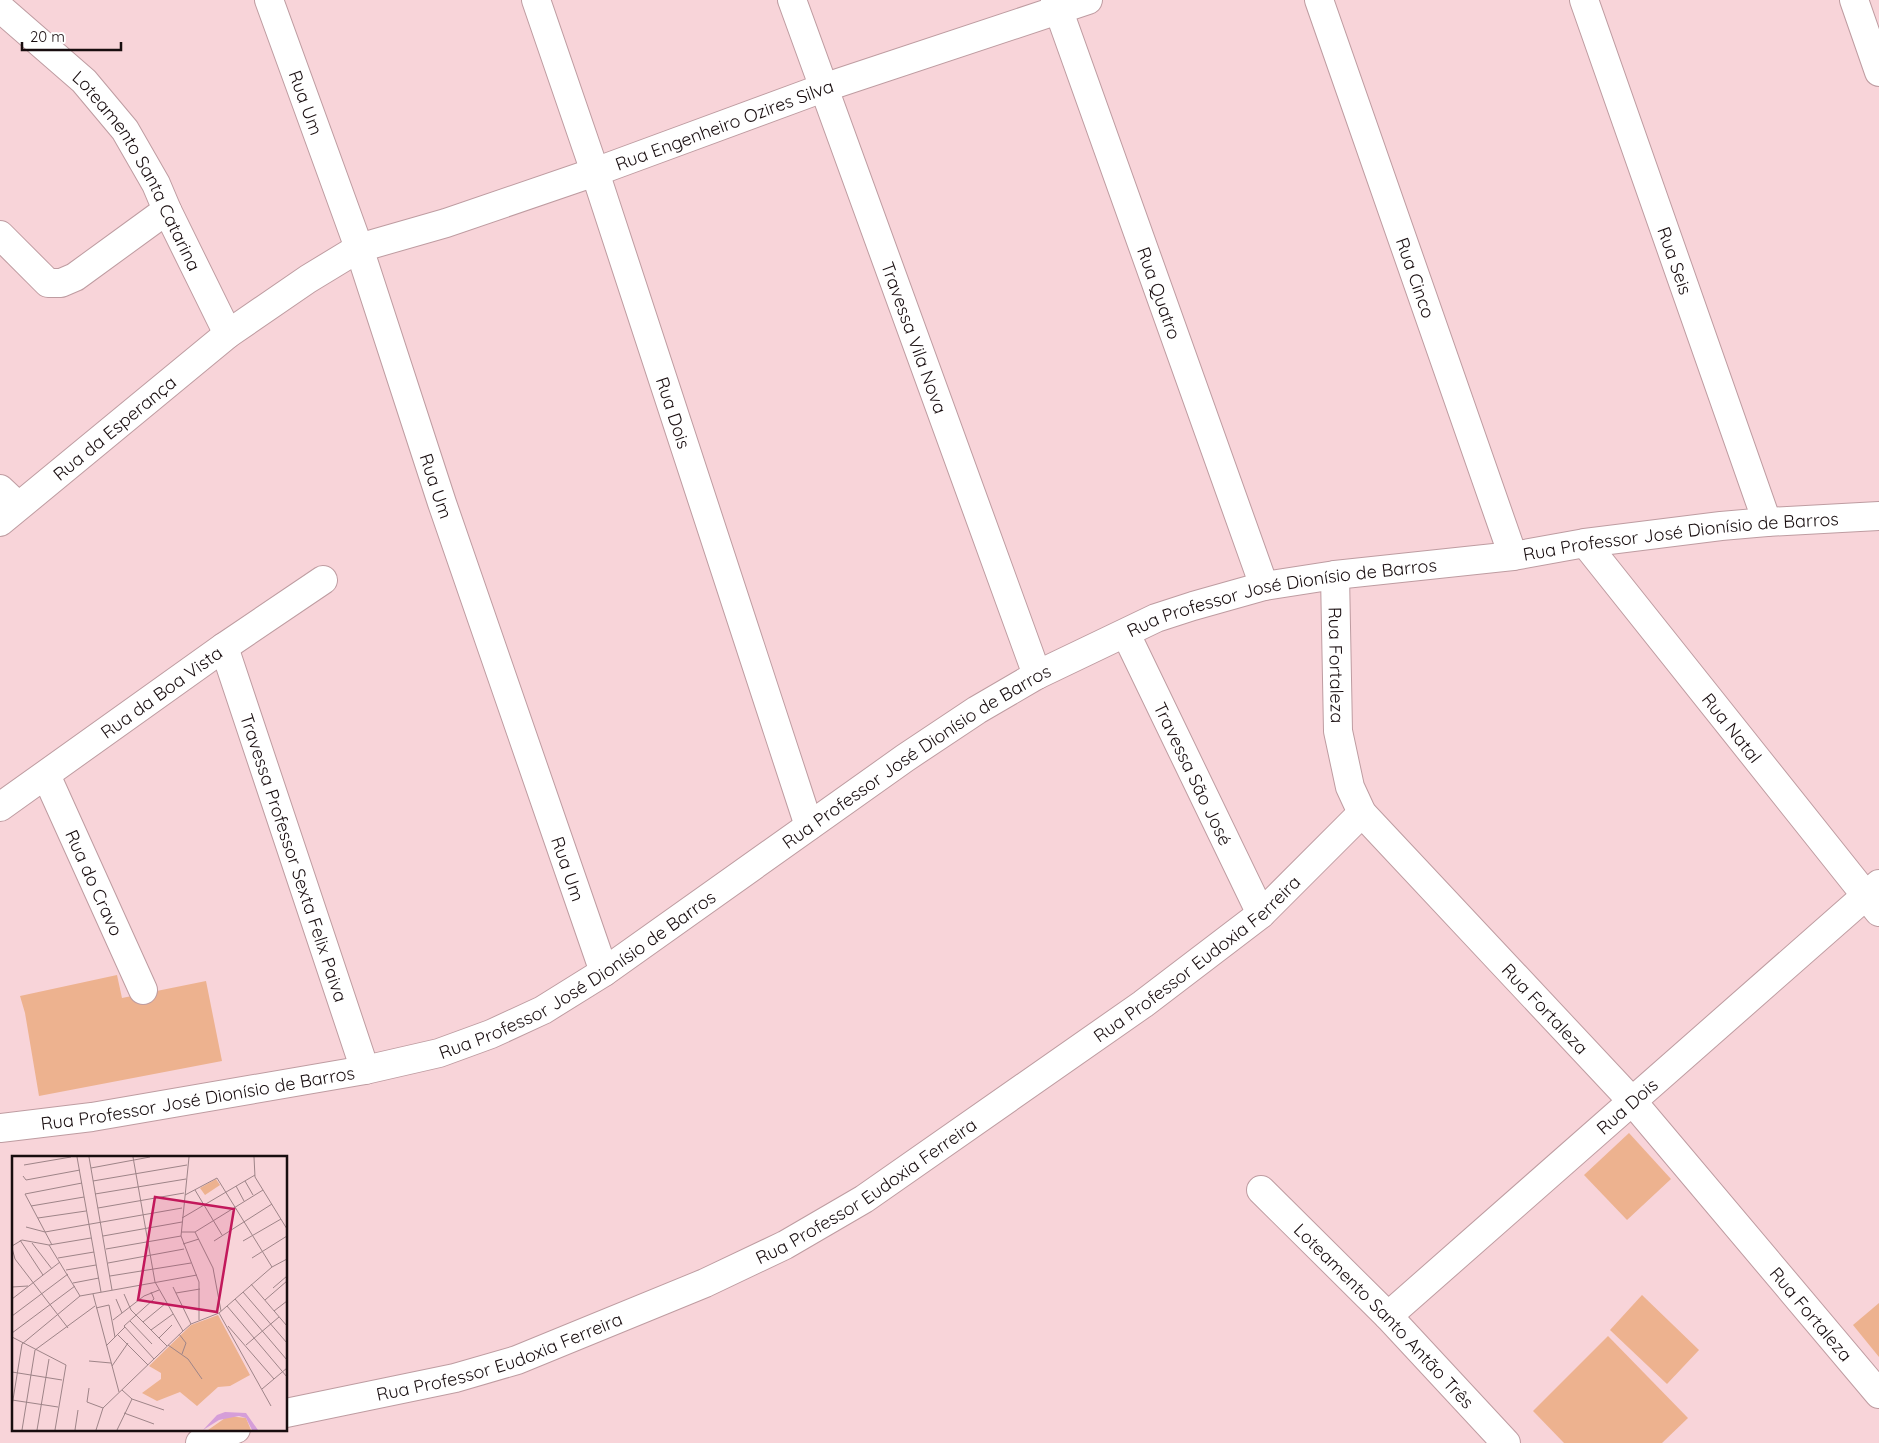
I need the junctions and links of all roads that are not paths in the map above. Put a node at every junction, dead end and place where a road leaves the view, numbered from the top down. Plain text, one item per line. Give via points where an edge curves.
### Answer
1 (269, 0) edge
2 (536, 0) edge
3 (792, 0) edge
4 (1088, 0) edge
5 (1319, 0) edge
6 (1584, 0) edge
7 (1854, 0) edge
8 (1057, 5) edge
9 (0, 8) edge
10 (1879, 72) edge
11 (823, 88) junction
12 (595, 172) junction
13 (167, 210) junction
14 (0, 235) edge
15 (359, 248) junction
16 (228, 334) junction
17 (6, 506) edge
18 (1879, 516) edge
19 (1767, 522) junction
20 (1586, 543) junction
21 (1514, 556) junction
22 (1335, 575) junction
23 (323, 580) dead end
24 (1264, 586) junction
25 (1126, 634) junction
26 (224, 647) junction
27 (1037, 675) junction
28 (46, 775) junction
29 (0, 808) edge
30 (1362, 814) junction
31 (809, 826) junction
32 (1874, 897) edge
33 (1261, 914) junction
34 (604, 972) junction
35 (143, 990) dead end
36 (365, 1070) junction
37 (1632, 1101) junction
38 (0, 1128) edge
39 (1261, 1190) dead end
40 (1388, 1316) junction
41 (1879, 1394) edge
42 (288, 1414) edge
43 (233, 1430) edge
44 (200, 1443) edge
45 (1506, 1443) edge

1 - 15 street, Rua Um
2 - 12 street, Rua Dois
3 - 11 street, Travessa Vila Nova
4 - 8 street, Rua Engenheiro Ozires Silva
5 - 21 street, Rua Cinco
6 - 19 street, Rua Seis
7 - 10 street
8 - 11 street, Rua Engenheiro Ozires Silva
8 - 24 street, Rua Quatro
9 - 13 street, Loteamento Santa Catarina via 84,81 125,130
11 - 12 street, Rua Engenheiro Ozires Silva
11 - 27 street, Travessa Vila Nova
12 - 15 street, Rua Engenheiro Ozires Silva
12 - 31 street, Rua Dois
13 - 14 street via 75,277 61,283 48,283
13 - 16 street, Loteamento Santa Catarina
15 - 16 street, Rua Engenheiro Ozires Silva
15 - 34 street, Rua Um via 442,502
16 - 17 street, Rua da Esperança
18 - 19 street, Rua Professor José Dionísio de Barros
19 - 20 street, Rua Professor José Dionísio de Barros
20 - 21 street, Rua Professor José Dionísio de Barros
20 - 32 street, Rua Natal
21 - 22 street, Rua Professor José Dionísio de Barros
22 - 24 street, Rua Professor José Dionísio de Barros
22 - 30 street, Rua Fortaleza via 1338,731 1350,787
23 - 26 street, Rua da Boa Vista
24 - 25 street, Rua Professor José Dionísio de Barros via 1156,618
25 - 27 street, Rua Professor José Dionísio de Barros
25 - 33 street, Travessa São José
26 - 28 street, Rua da Boa Vista
26 - 36 street, Travessa Professor Sexta Felix Paiva
27 - 31 street, Rua Professor José Dionísio de Barros via 913,752
28 - 29 street, Rua da Boa Vista
28 - 35 street, Rua do Cravo
30 - 33 street, Rua Professor Eudoxia Ferreira
30 - 37 street, Rua Fortaleza
31 - 34 street, Rua Professor José Dionísio de Barros
32 - 37 street, Rua Dois
33 - 42 street, Rua Professor Eudoxia Ferreira via 1144,1004 872,1194 785,1245 705,1283 517,1360 455,1378
34 - 36 street, Rua Professor José Dionísio de Barros via 543,1010 491,1034 438,1053
36 - 38 street, Rua Professor José Dionísio de Barros via 92,1117
37 - 40 street, Rua Dois
37 - 41 street, Rua Fortaleza
39 - 40 street, Loteamento Santo Antão Três
40 - 45 street, Loteamento Santo Antão Três
43 - 44 street

